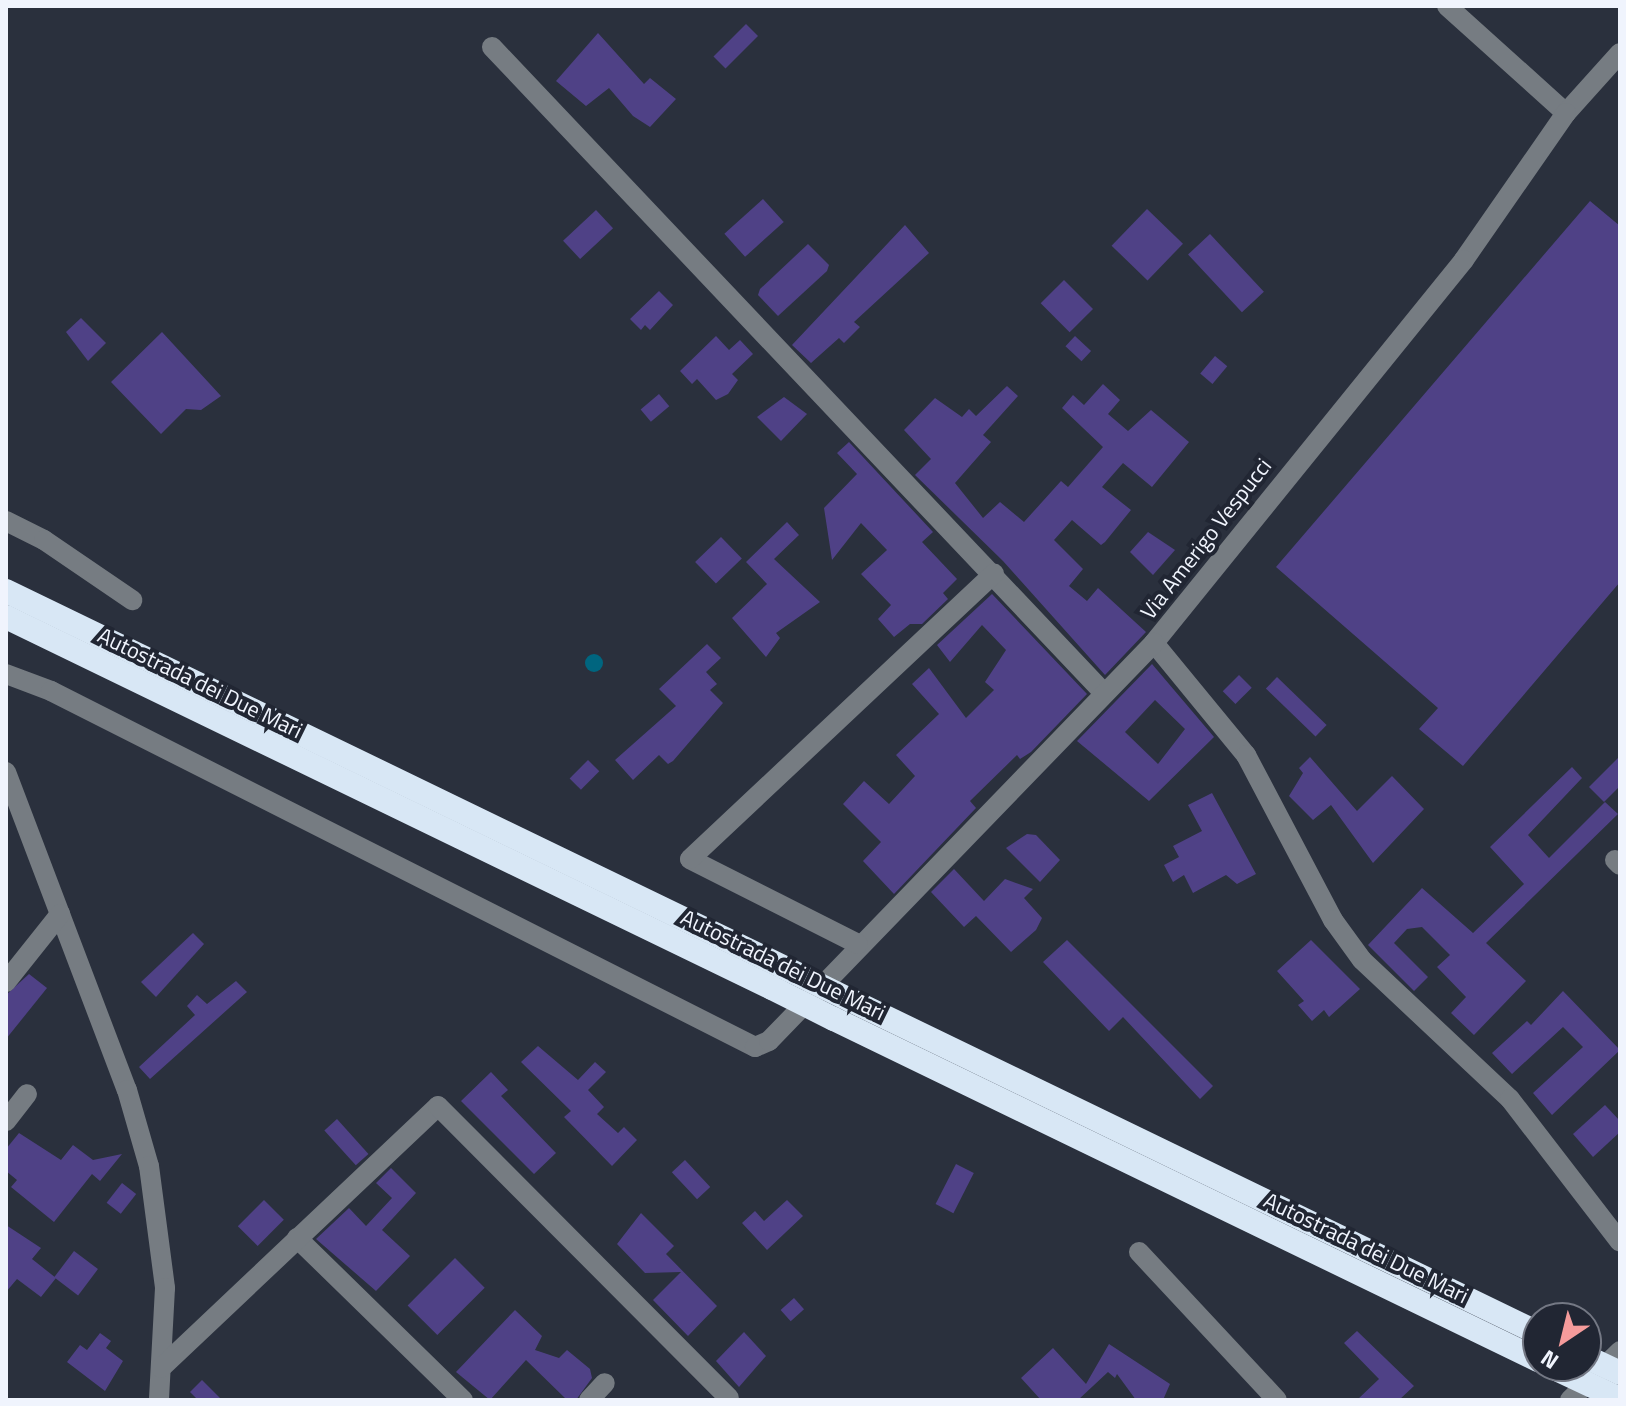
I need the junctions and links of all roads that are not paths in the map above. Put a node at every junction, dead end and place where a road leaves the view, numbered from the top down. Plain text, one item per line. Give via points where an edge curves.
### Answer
1 (1447, 6) edge
2 (492, 47) dead end
3 (1620, 53) edge
4 (1566, 113) junction
5 (6, 521) edge
6 (994, 574) junction
7 (6, 591) edge
8 (132, 600) dead end
9 (6, 617) edge
10 (1154, 643) junction
11 (6, 674) edge
12 (1104, 693) junction
13 (6, 772) edge
14 (60, 914) junction
15 (858, 944) junction
16 (6, 982) edge
17 (27, 1094) dead end
18 (6, 1121) edge
19 (297, 1238) junction
20 (1620, 1242) edge
21 (1139, 1252) dead end
22 (1522, 1325) edge
23 (1620, 1351) edge
24 (1522, 1352) edge
25 (161, 1368) junction
26 (1584, 1382) edge
27 (605, 1383) dead end
28 (729, 1398) dead end
29 (1620, 1399) edge
30 (159, 1400) edge
31 (463, 1400) edge
32 (589, 1400) edge
33 (1277, 1400) edge
34 (1570, 1400) edge

1 - 4 street
2 - 6 street
3 - 4 street, Via Amerigo Vespucci
4 - 10 street, Via Amerigo Vespucci via 1464,260
5 - 8 street via 44,540
6 - 12 street
6 - 15 street via 690,859
7 - 22 highway, Autostrada dei Due Mari, bridge
9 - 24 highway, Autostrada dei Due Mari, bridge
10 - 12 street
10 - 20 street, Via Amerigo Vespucci via 1246,755 1333,920 1362,960 1510,1099
11 - 15 street via 51,691 755,1047 769,1041
12 - 15 street
13 - 14 street
14 - 16 street
14 - 25 street via 127,1090 149,1166 165,1288
17 - 18 street
19 - 25 street
19 - 28 street via 438,1106
19 - 31 street
21 - 33 street
23 - 34 street
25 - 30 street
26 - 29 highway, Autostrada dei Due Mari, bridge
27 - 32 street

